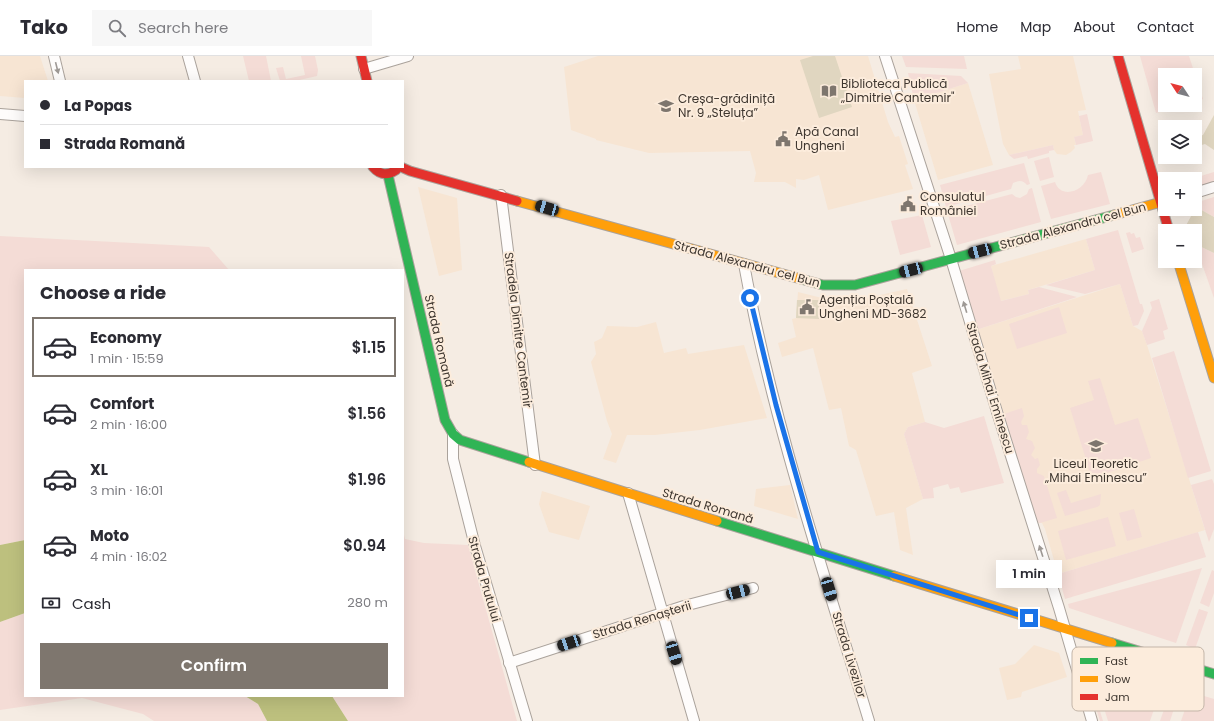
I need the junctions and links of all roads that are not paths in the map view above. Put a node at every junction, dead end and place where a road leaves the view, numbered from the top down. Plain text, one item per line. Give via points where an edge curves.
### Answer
1 (54, 56) edge
2 (188, 56) edge
3 (361, 56) edge
4 (408, 56) edge
5 (885, 56) edge
6 (1118, 56) edge
7 (364, 69) junction
8 (60, 80) edge
9 (195, 80) edge
10 (367, 80) edge
11 (0, 114) edge
12 (24, 116) edge
13 (374, 168) edge
14 (397, 168) edge
15 (403, 168) edge
16 (388, 175) junction
17 (1158, 186) edge
18 (1214, 187) edge
19 (1202, 190) edge
20 (501, 195) junction
21 (1158, 203) edge
22 (951, 259) junction
23 (744, 264) junction
24 (1180, 268) edge
25 (1214, 378) edge
26 (453, 434) junction
27 (535, 465) junction
28 (628, 493) junction
29 (818, 552) junction
30 (753, 588) dead end
31 (662, 613) junction
32 (1065, 629) junction
33 (1125, 647) edge
34 (1072, 653) edge
35 (508, 662) junction
36 (1204, 671) edge
37 (1214, 674) edge
38 (1089, 711) edge
39 (527, 721) edge
40 (694, 721) edge
41 (869, 721) edge
42 (1092, 721) edge

1 -> 8 street
2 - 9 street
3 - 7 main road
4 - 7 street
5 - 22 street, Strada Mihai Eminescu
6 - 17 main road
7 - 10 main road
11 - 12 street
13 - 16 main road via 379,174
14 - 16 main road
15 - 20 main road, Strada Alexandru cel Bun
16 - 26 main road, Strada Romană via 445,420
18 - 19 street
20 - 23 main road, Strada Alexandru cel Bun
20 - 27 street, Stradela Dimitre Cantemir
21 - 22 main road, Strada Alexandru cel Bun
22 - 23 main road, Strada Alexandru cel Bun via 855,285 823,285
32 -> 22 street, Strada Mihai Eminescu
23 - 29 street, Strada Livezilor via 776,405
24 - 25 main road
26 - 27 main road, Strada Romană via 472,445
26 - 35 street, Strada Prutului via 454,459 474,546
27 - 28 main road, Strada Romană
28 - 29 main road, Strada Romană
28 - 31 street
29 - 32 main road, Strada Romană
29 - 41 street, Strada Livezilor
30 - 31 street, Strada Renașterii
31 - 35 street, Strada Renașterii
31 - 40 street
32 - 33 main road, Strada Romană
32 - 34 street, Strada Mihai Eminescu
35 - 39 street, Strada Prutului
36 - 37 main road, Strada Romană
38 - 42 street, Strada Mihai Eminescu

